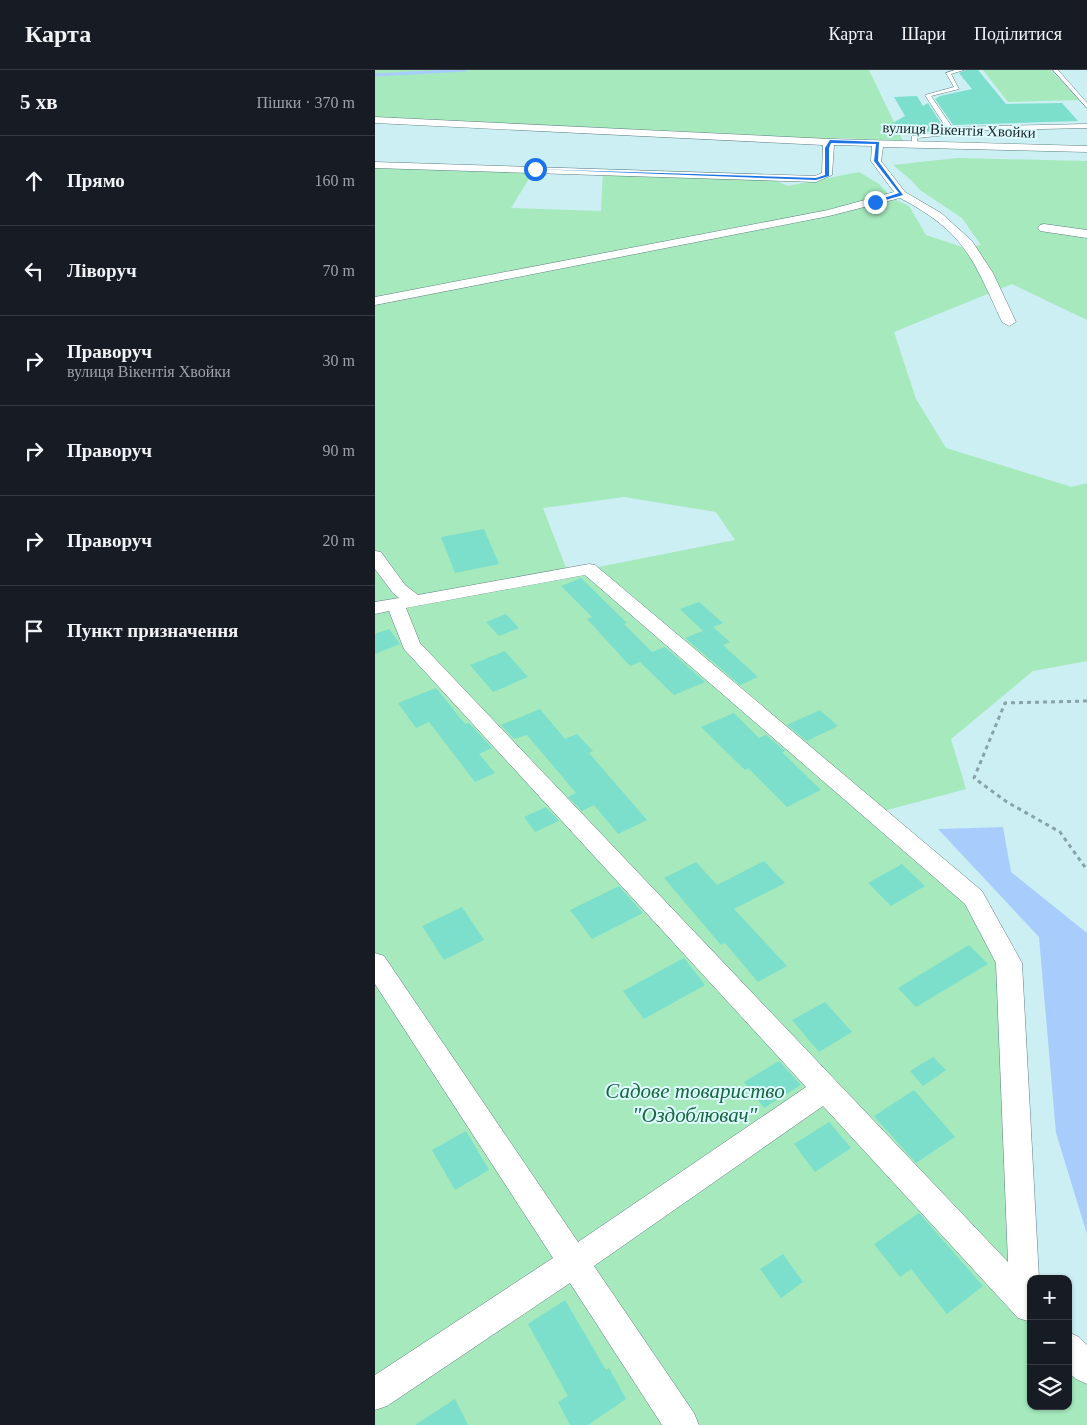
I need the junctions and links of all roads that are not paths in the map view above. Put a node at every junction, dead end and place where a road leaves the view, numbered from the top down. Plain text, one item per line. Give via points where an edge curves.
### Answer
1 (962, 70) edge
2 (1055, 70) edge
3 (1087, 106) edge
4 (375, 120) edge
5 (1087, 126) edge
6 (950, 129) junction
7 (830, 142) junction
8 (878, 143) junction
9 (914, 144) junction
10 (1087, 149) edge
11 (375, 165) edge
12 (901, 194) junction
13 (1044, 228) dead end
14 (1087, 234) edge
15 (375, 301) edge
16 (1009, 322) dead end
17 (375, 556) edge
18 (395, 605) edge
19 (375, 963) edge
20 (825, 1089) junction
21 (574, 1262) junction
22 (1027, 1287) edge
23 (1027, 1304) edge
24 (1072, 1352) edge
25 (1087, 1368) edge
26 (375, 1394) edge
27 (682, 1425) edge

1 - 6 lane via 948,73 957,88 928,95
2 - 3 lane
4 - 7 street, вулиця Вікентія Хвойки
5 - 6 lane
6 - 9 lane via 947,133 914,137
7 - 8 street, вулиця Вікентія Хвойки
7 - 11 street via 827,176 816,179
8 - 9 street, вулиця Вікентія Хвойки
8 - 12 street via 876,161
9 - 10 street, вулиця Вікентія Хвойки
12 - 15 street via 829,213
12 - 16 street via 926,206 963,237 983,265
13 - 14 street
17 - 18 street via 399,589
18 - 20 street via 411,645
18 - 22 street via 589,569 974,898 1009,962
19 - 21 street
20 - 21 street
20 - 23 street
21 - 26 street
21 - 27 street
24 - 25 street

